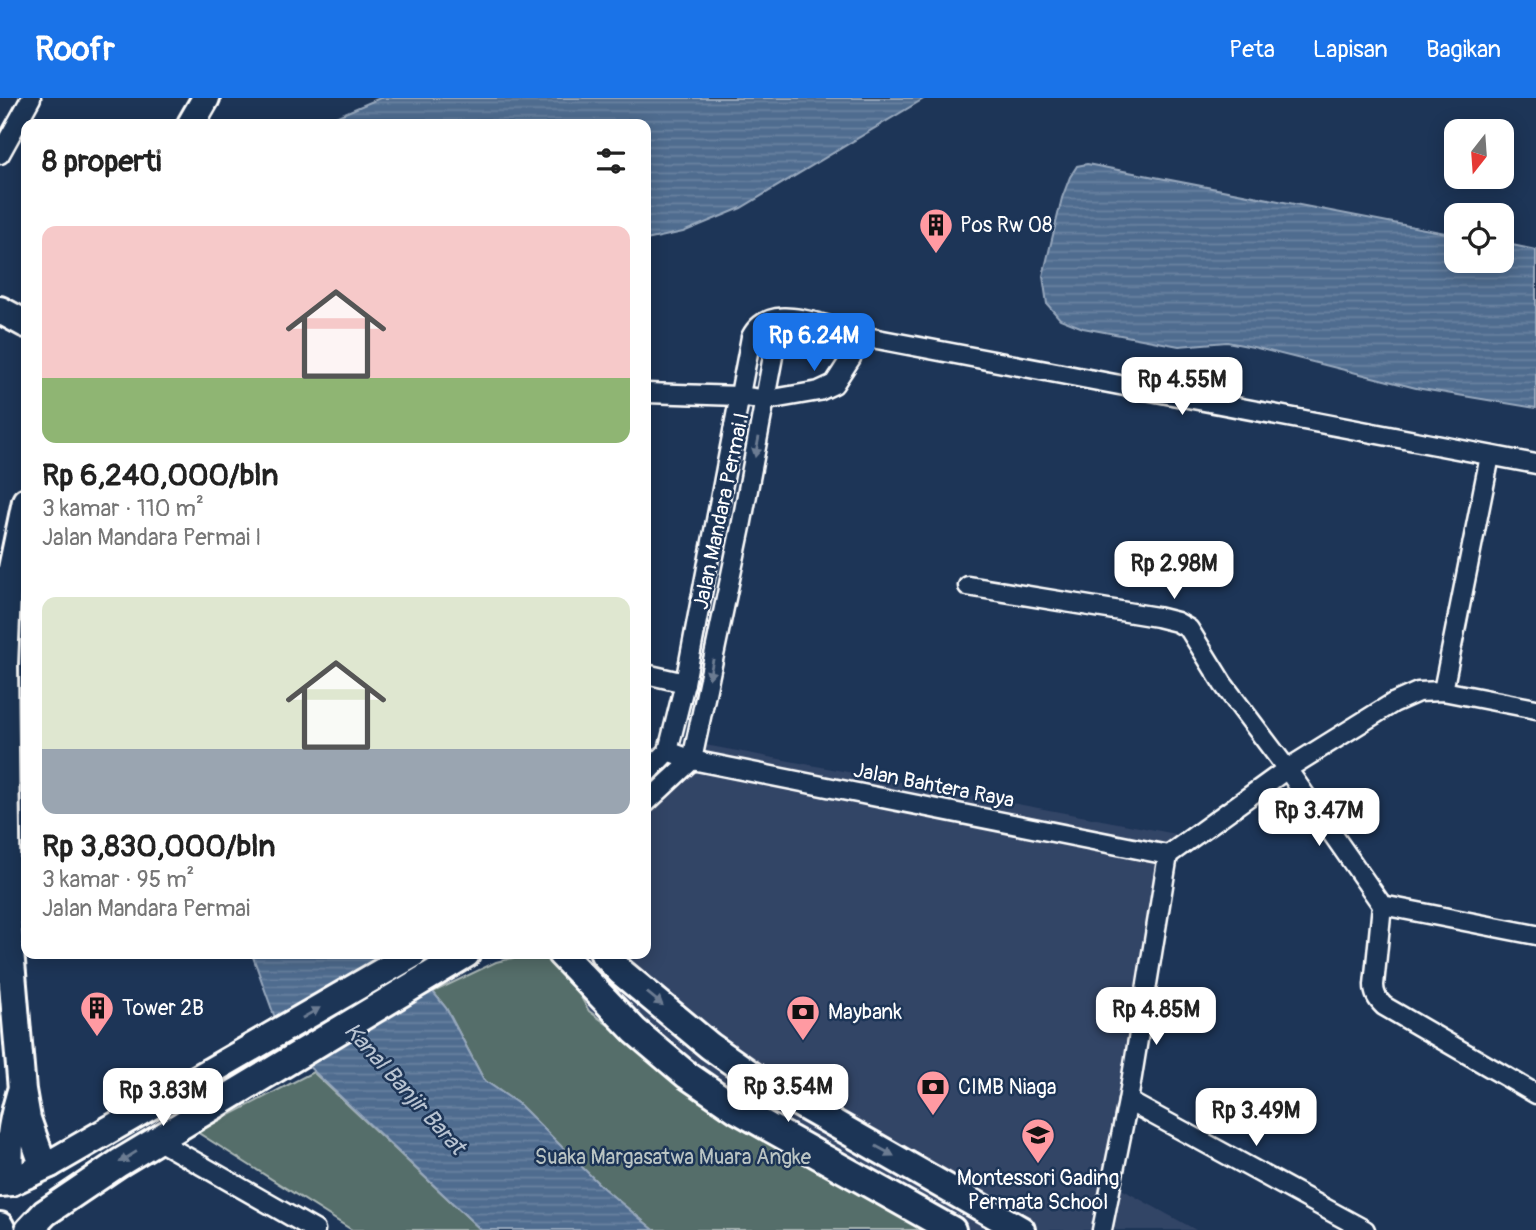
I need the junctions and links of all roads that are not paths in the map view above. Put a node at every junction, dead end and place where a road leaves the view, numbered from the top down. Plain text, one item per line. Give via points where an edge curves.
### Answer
1 (31, 98) edge
2 (206, 98) edge
3 (194, 119) edge
4 (0, 154) edge
5 (0, 310) edge
6 (21, 321) edge
7 (835, 331) junction
8 (858, 336) junction
9 (651, 393) edge
10 (739, 396) junction
11 (767, 400) junction
12 (1490, 456) junction
13 (1536, 464) edge
14 (21, 525) edge
15 (968, 586) dead end
16 (651, 675) edge
17 (685, 683) junction
18 (1443, 691) junction
19 (1536, 709) edge
20 (668, 751) junction
21 (692, 760) junction
22 (651, 769) edge
23 (1287, 769) junction
24 (651, 798) edge
25 (1168, 855) junction
26 (1382, 905) junction
27 (1536, 935) edge
28 (404, 959) edge
29 (458, 959) edge
30 (566, 959) edge
31 (609, 959) edge
32 (22, 1090) junction
33 (1536, 1094) edge
34 (1128, 1101) junction
35 (157, 1139) junction
36 (50, 1164) junction
37 (5, 1182) edge
38 (29, 1230) edge
39 (314, 1230) edge
40 (952, 1230) edge
41 (1021, 1230) edge
42 (1102, 1230) edge
43 (1366, 1230) edge

1 - 4 street
2 - 3 street
5 - 6 street
7 - 8 street
7 - 10 street, Jalan Mandara Permai I via 783,317 763,321 751,337
7 - 11 street, Jalan Mandara Permai I via 799,332 779,341
8 - 11 street via 851,358 834,384
8 - 12 street
9 - 10 street
10 - 11 street
10 - 17 street, Jalan Mandara Permai I
11 -> 21 street, Jalan Mandara Permai I
12 - 13 street
12 - 18 street
14 - 32 street via 7,593 4,664 7,915
15 - 23 street via 1177,622 1189,629 1223,684
16 - 17 street
17 - 20 street, Jalan Mandara Permai I
18 - 19 street
18 - 23 street via 1418,692 1393,703
20 - 21 street
20 - 22 street, Jalan Mandara Permai I
21 - 24 street
21 - 25 street, Jalan Bahtera Raya
23 - 25 street
23 - 26 street
25 - 34 street
26 - 27 street
26 - 33 street via 1374,985 1378,1000
36 -> 28 street
29 - 35 street
30 - 40 street via 635,1031 687,1075 738,1110
31 -> 41 street via 710,1046 760,1081
32 - 36 street via 40,1156
32 - 37 street via 10,1129
34 - 42 street
34 - 43 street
35 -> 38 street via 45,1213
35 - 39 street
36 - 37 street

